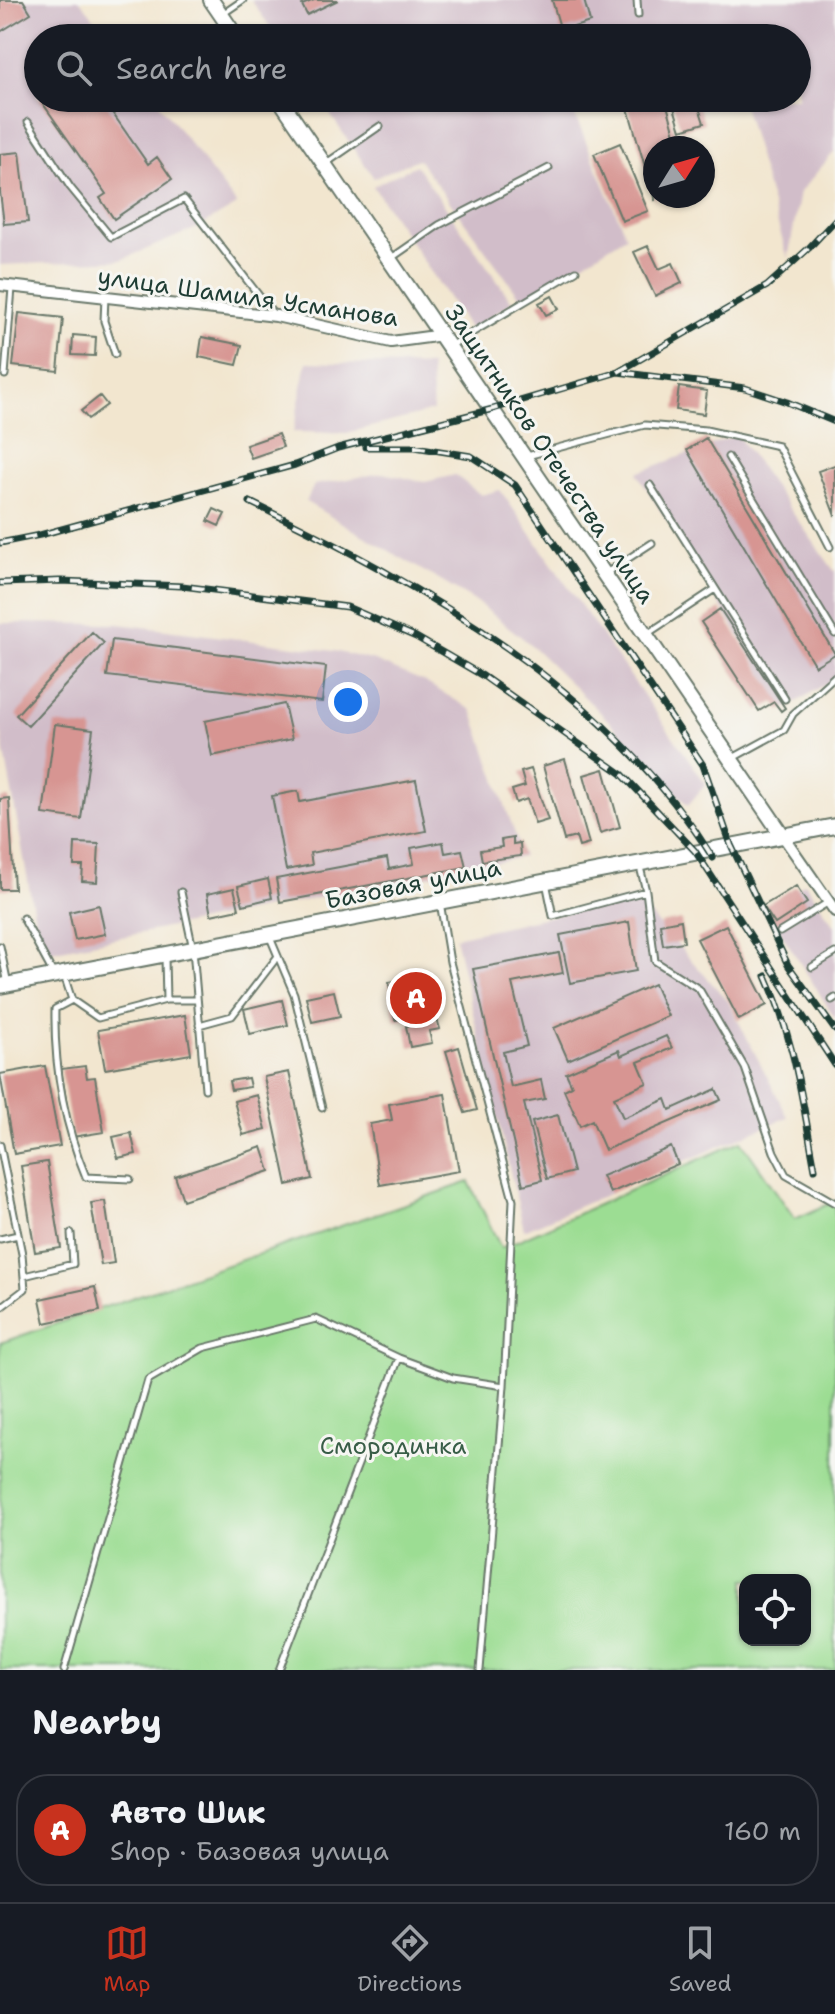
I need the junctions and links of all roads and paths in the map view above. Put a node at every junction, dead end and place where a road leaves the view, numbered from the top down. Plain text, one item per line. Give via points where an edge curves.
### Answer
1 (211, 0) edge
2 (243, 0) edge
3 (637, 0) edge
4 (221, 15) junction
5 (638, 15) dead end
6 (227, 24) edge
7 (289, 112) edge
8 (28, 122) dead end
9 (380, 126) dead end
10 (325, 164) junction
11 (549, 168) dead end
12 (390, 259) junction
13 (576, 271) dead end
14 (6, 285) edge
15 (105, 297) junction
16 (276, 316) junction
17 (446, 340) junction
18 (115, 354) dead end
19 (5, 375) dead end
20 (526, 457) junction
21 (728, 457) dead end
22 (650, 485) dead end
23 (652, 543) dead end
24 (830, 547) dead end
25 (605, 574) junction
26 (715, 589) junction
27 (647, 634) junction
28 (835, 634) edge
29 (835, 676) edge
30 (785, 699) dead end
31 (731, 759) junction
32 (835, 826) edge
33 (783, 836) junction
34 (639, 862) junction
35 (546, 880) junction
36 (646, 891) junction
37 (181, 892) dead end
38 (440, 901) junction
39 (832, 906) edge
40 (23, 918) dead end
41 (780, 932) dead end
42 (268, 934) junction
43 (0, 946) edge
44 (193, 949) junction
45 (835, 953) edge
46 (164, 954) junction
47 (278, 956) junction
48 (812, 967) dead end
49 (59, 975) junction
50 (4, 985) edge
51 (72, 1000) junction
52 (166, 1000) junction
53 (197, 1000) junction
54 (199, 1025) junction
55 (205, 1089) dead end
56 (322, 1108) dead end
57 (0, 1145) edge
58 (130, 1179) dead end
59 (835, 1203) edge
60 (71, 1233) dead end
61 (18, 1235) junction
62 (0, 1239) edge
63 (24, 1276) junction
64 (0, 1308) edge
65 (399, 1358) junction
66 (504, 1386) junction
67 (64, 1670) edge
68 (279, 1670) edge
69 (480, 1670) edge

1 - 4 main road
2 - 4 lane
3 - 5 lane
4 - 6 main road
7 - 10 main road, Защитников Отечества улица
8 - 16 lane via 111,237 184,199
9 - 10 lane
10 - 12 main road, Защитников Отечества улица
11 - 12 lane via 439,225
12 - 17 main road, Защитников Отечества улица
13 - 17 lane
14 - 15 street, улица Шамиля Усманова
14 - 19 lane
15 - 16 street, улица Шамиля Усманова
15 - 18 lane via 104,321
16 - 17 street, улица Шамиля Усманова via 391,342
17 - 20 main road, Защитников Отечества улица
20 - 24 lane via 645,425 706,430 778,446
20 - 25 main road, Защитников Отечества улица
21 - 28 lane
22 - 26 lane
23 - 25 lane
25 - 27 main road, Защитников Отечества улица
26 - 27 lane
26 - 30 lane
27 - 31 main road, Защитников Отечества улица
29 - 31 lane via 793,714 784,730
31 - 33 main road, Защитников Отечества улица
32 - 33 main road, Базовая улица
33 - 34 main road, Базовая улица
33 - 39 street
34 - 35 main road, Базовая улица
34 - 36 lane
35 - 36 lane via 553,916
35 - 38 main road, Базовая улица
36 - 59 lane via 655,961 699,989 745,1068 786,1175
37 - 44 lane
38 - 42 main road, Базовая улица
38 - 66 lane via 450,962 513,1200
39 - 41 lane
40 - 49 lane
42 - 44 main road, Базовая улица
42 - 47 lane
43 - 50 lane
44 - 46 main road, Базовая улица
44 - 53 lane
45 - 48 lane
46 - 49 main road, Базовая улица
46 - 52 lane
47 - 54 lane via 232,1016
47 - 56 lane via 294,994
49 - 50 main road, Базовая улица
49 - 51 lane
51 - 52 lane via 98,1018
51 - 58 lane via 55,1009 54,1048 72,1143 86,1177
52 - 53 lane
53 - 54 lane
54 - 55 lane
57 - 61 lane
60 - 63 lane via 73,1264
61 - 62 lane
61 - 63 lane
63 - 64 lane via 25,1289
65 - 66 lane via 453,1378
65 - 67 lane via 316,1319 203,1348 148,1380
65 - 68 lane
66 - 69 lane

